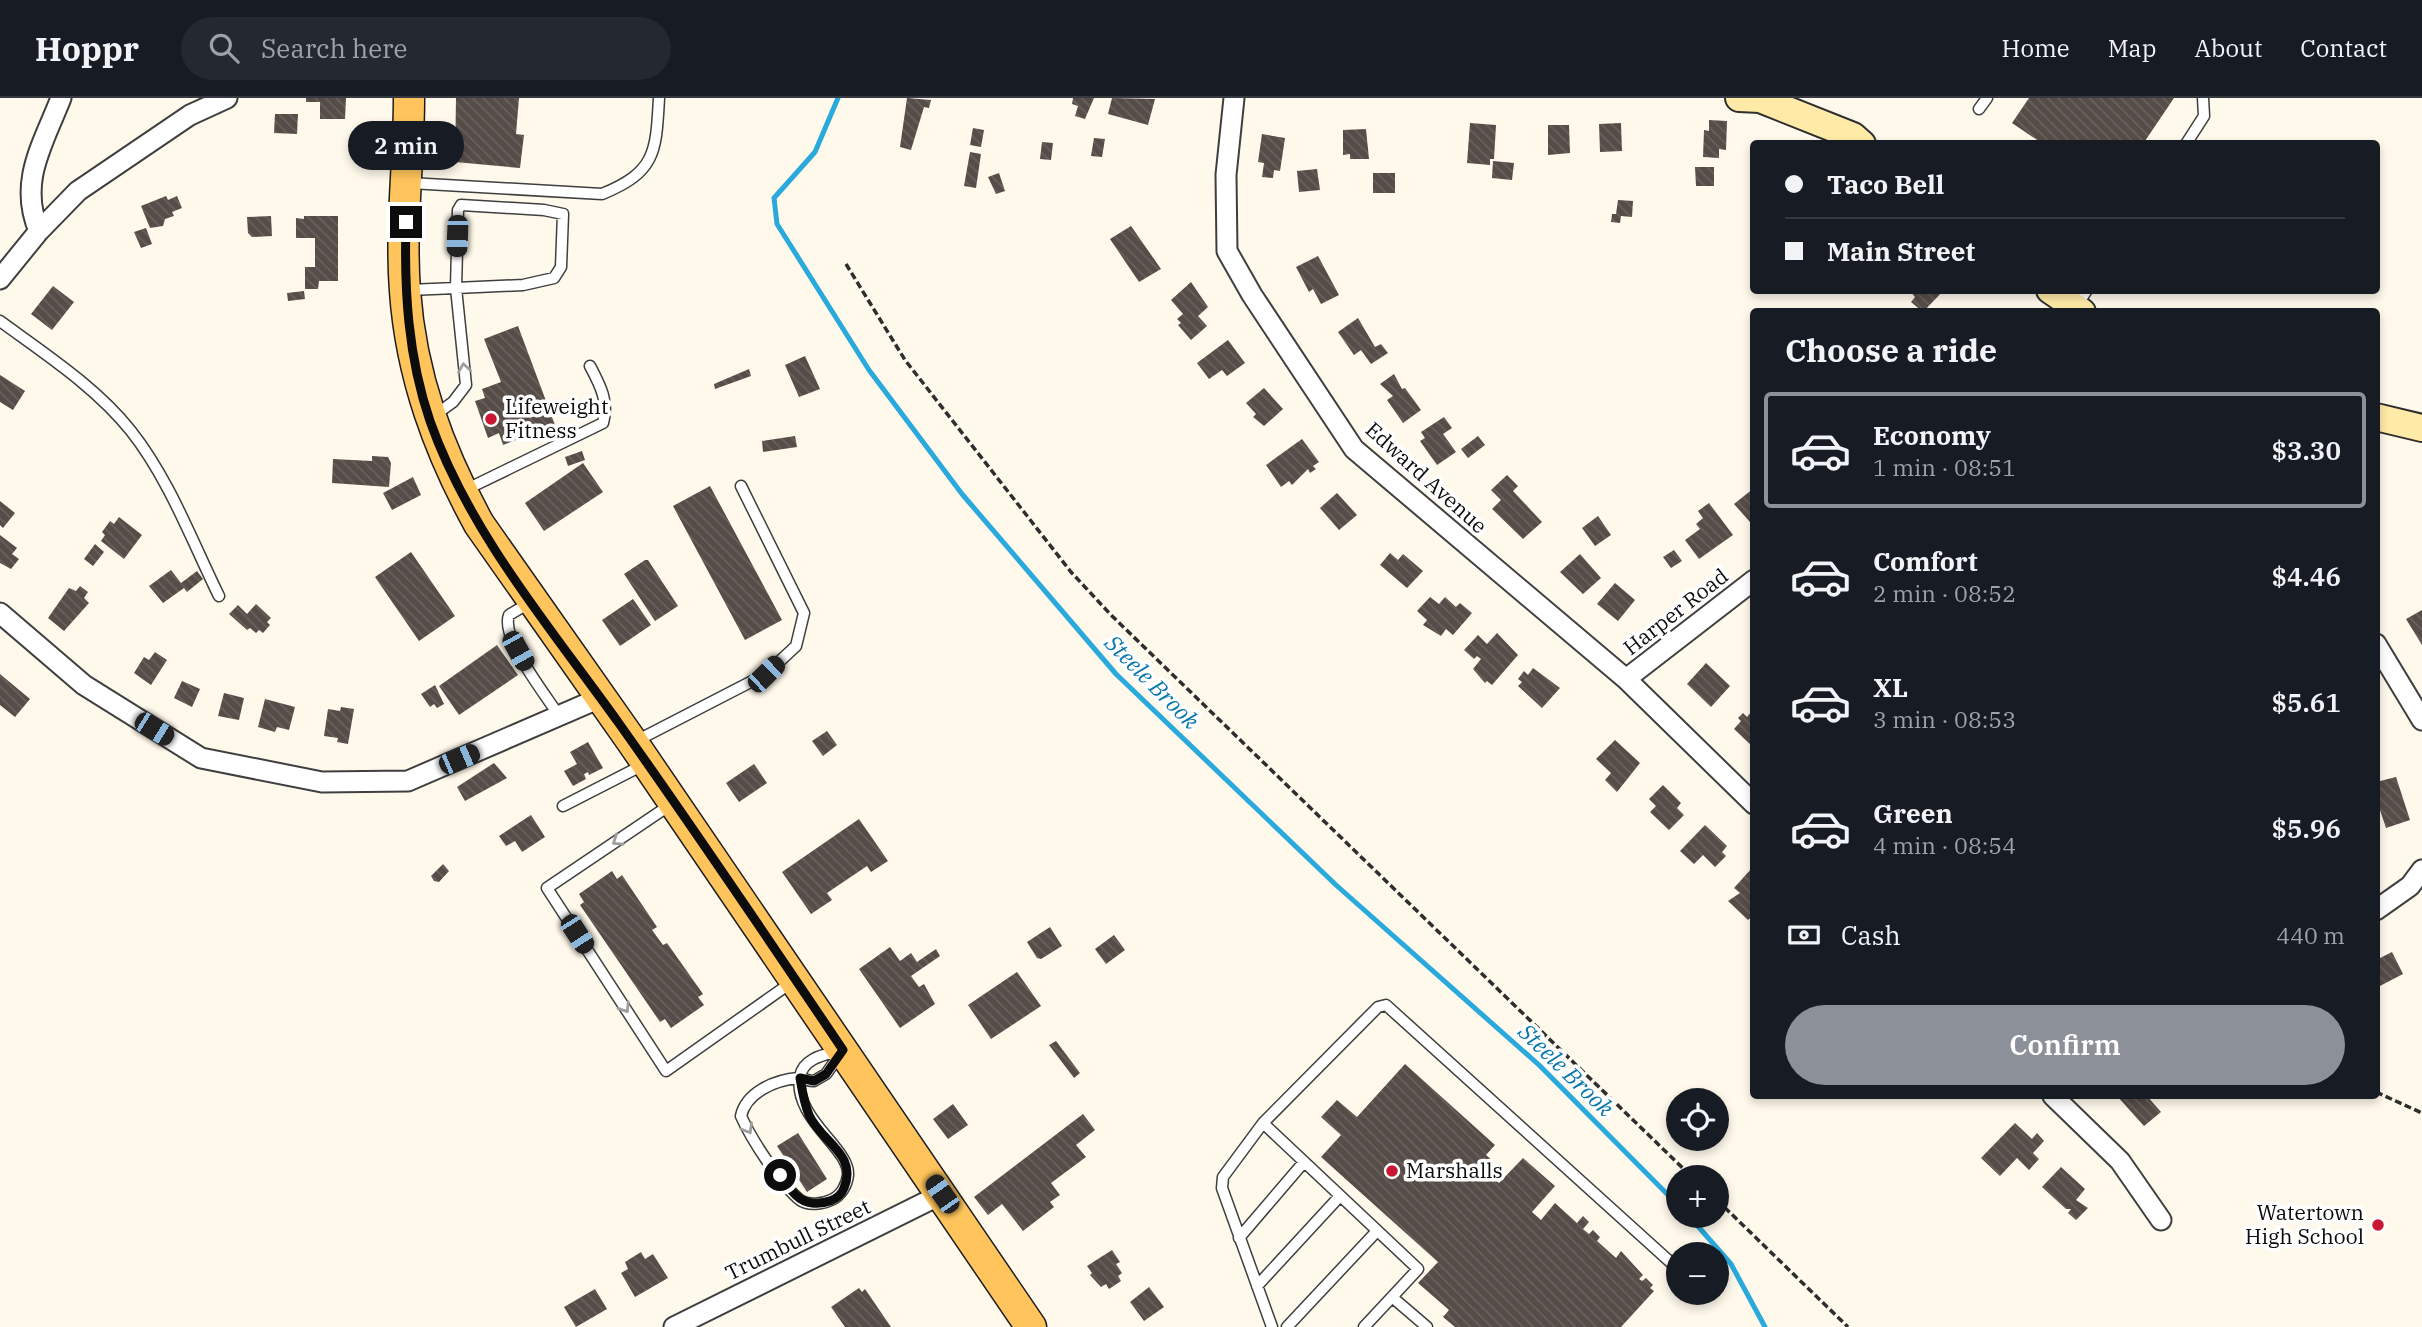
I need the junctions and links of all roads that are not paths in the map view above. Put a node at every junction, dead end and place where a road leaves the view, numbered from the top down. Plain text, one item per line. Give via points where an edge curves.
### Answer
1 (61, 98) edge
2 (227, 98) edge
3 (409, 98) edge
4 (659, 98) edge
5 (1234, 98) edge
6 (1739, 98) edge
7 (1987, 98) edge
8 (2203, 98) edge
9 (1979, 109) dead end
10 (1858, 140) edge
11 (2189, 140) edge
12 (406, 183) junction
13 (39, 231) junction
14 (0, 279) edge
15 (456, 288) junction
16 (405, 290) junction
17 (2060, 294) edge
18 (2082, 303) edge
19 (0, 321) edge
20 (590, 366) dead end
21 (2380, 418) edge
22 (429, 419) junction
23 (2422, 428) edge
24 (741, 486) dead end
25 (461, 492) junction
26 (1750, 583) edge
27 (219, 596) dead end
28 (532, 601) junction
29 (0, 613) edge
30 (2380, 651) edge
31 (1626, 680) junction
32 (600, 698) junction
33 (559, 716) junction
34 (2422, 720) edge
35 (640, 753) junction
36 (1750, 800) edge
37 (673, 803) junction
38 (563, 806) dead end
39 (2422, 870) edge
40 (2380, 907) edge
41 (795, 980) junction
42 (843, 1050) junction
43 (800, 1078) junction
44 (2056, 1099) edge
45 (1263, 1123) junction
46 (1304, 1162) junction
47 (942, 1194) junction
48 (1339, 1196) junction
49 (2161, 1220) dead end
50 (1377, 1231) junction
51 (1239, 1238) junction
52 (1666, 1258) edge
53 (1256, 1286) junction
54 (1392, 1297) junction
55 (674, 1327) edge
56 (1031, 1327) edge
57 (1272, 1327) edge
58 (1287, 1327) edge
59 (1364, 1327) edge
60 (1427, 1327) edge

1 - 13 street via 29,179 31,211
2 - 13 street via 190,115 78,191
3 - 12 main road
4 - 12 lane via 657,143 646,166 627,184 602,194
5 - 31 street, Edward Avenue via 1226,174 1227,251 1354,449
6 - 10 street via 1760,99
7 - 9 lane
8 - 11 lane via 2204,116
12 - 16 main road
13 - 14 street
15 - 15 lane via 461,205 562,214 561,267 554,278 523,285
15 - 16 lane
22 -> 15 lane via 453,402 466,384
16 - 22 main road via 413,355
17 - 18 street
19 - 27 lane via 99,398 131,431 164,484
20 - 25 lane via 603,391 603,423
21 - 23 street
22 - 25 main road
24 - 35 lane via 804,613 796,646 766,674
25 - 28 main road
26 - 31 street, Harper Road
28 - 32 main road
28 - 33 lane via 509,615 508,625 526,666
29 - 33 street via 84,685 201,758 322,782 408,781
30 - 34 street
31 - 36 street, Edward Avenue
32 - 33 street
32 - 35 main road
35 - 37 main road
35 - 38 lane
37 - 41 main road
37 -> 41 lane via 547,888 666,1071
39 - 40 street via 2410,886
41 - 42 main road
42 - 43 lane via 815,1057
42 - 43 lane via 826,1074 814,1081
42 - 47 main road
43 -> 43 lane via 754,1094 744,1102 741,1116 801,1201 824,1203 842,1192 848,1172 839,1150 809,1115
44 - 49 street via 2120,1161
45 - 46 lane
45 - 51 lane via 1223,1177 1222,1188
45 - 52 lane via 1378,1007 1386,1005
46 - 48 lane
46 - 51 lane
47 - 55 street, Trumbull Street
47 - 56 main road
48 - 50 lane
48 - 53 lane
50 - 54 lane via 1418,1269
50 - 58 lane
51 - 53 lane
53 - 57 lane
54 - 59 lane
54 - 60 lane

